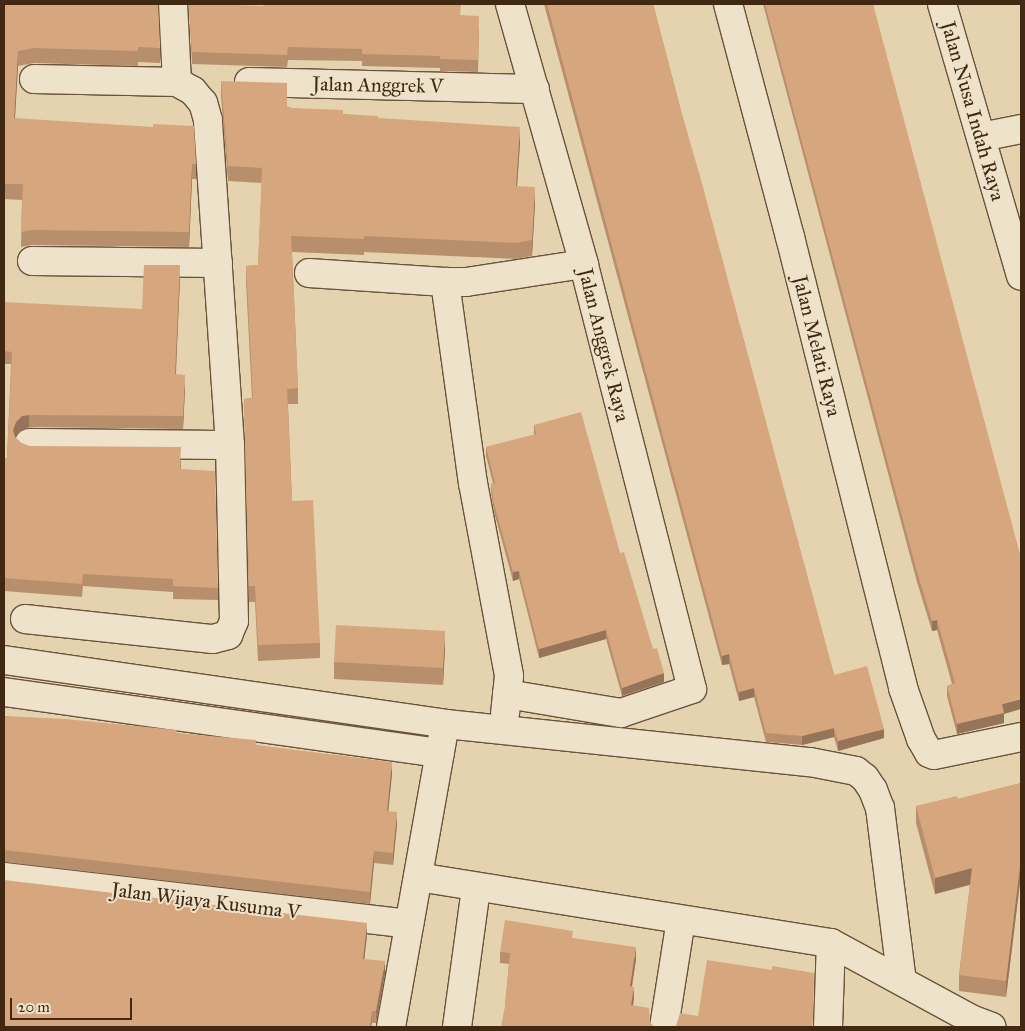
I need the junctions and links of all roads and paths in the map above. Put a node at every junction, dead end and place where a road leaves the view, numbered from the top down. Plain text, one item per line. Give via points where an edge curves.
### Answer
1 (174, 4) edge
2 (510, 4) edge
3 (728, 4) edge
4 (942, 4) edge
5 (34, 79) dead end
6 (222, 81) edge
7 (178, 82) junction
8 (535, 89) junction
9 (1021, 128) edge
10 (981, 137) junction
11 (32, 261) dead end
12 (218, 263) junction
13 (584, 264) junction
14 (309, 273) dead end
15 (1021, 276) edge
16 (445, 282) junction
17 (30, 443) dead end
18 (230, 444) junction
19 (25, 619) dead end
20 (4, 660) edge
21 (4, 692) edge
22 (507, 694) junction
23 (446, 724) junction
24 (502, 731) junction
25 (1021, 737) edge
26 (440, 752) junction
27 (4, 877) edge
28 (418, 877) junction
29 (476, 888) junction
30 (680, 920) junction
31 (409, 924) junction
32 (831, 942) junction
33 (902, 981) junction
34 (391, 1027) edge
35 (457, 1027) edge
36 (664, 1027) edge
37 (828, 1027) edge
38 (992, 1027) edge

1 - 7 street
2 - 8 street, Jalan Anggrek Raya
3 - 25 street, Jalan Melati Raya via 903,688 921,739 934,755
4 - 10 street, Jalan Nusa Indah Raya
5 - 7 street
6 - 8 street, Jalan Anggrek V
7 - 12 street via 193,91 203,103 208,120
8 - 13 street, Jalan Anggrek Raya
9 - 10 street
10 - 15 street, Jalan Nusa Indah Raya
11 - 12 street
12 - 18 street
13 - 16 street via 466,282
13 - 22 street, Jalan Anggrek Raya via 692,689 621,713
14 - 16 street
16 - 22 street via 473,483 510,676
17 - 18 street
18 - 19 street via 234,621 228,635 213,639
20 - 23 street
21 - 26 street
22 - 24 street
23 - 24 street
23 - 26 street
24 - 33 street via 810,762 856,771 873,790 880,808
26 - 28 street
27 - 31 street, Jalan Wijaya Kusuma V
28 - 29 street
28 - 31 street
29 - 30 street
29 - 35 street
30 - 32 street
30 - 36 street
31 - 34 street
32 - 33 street
32 - 37 street
33 - 38 street

